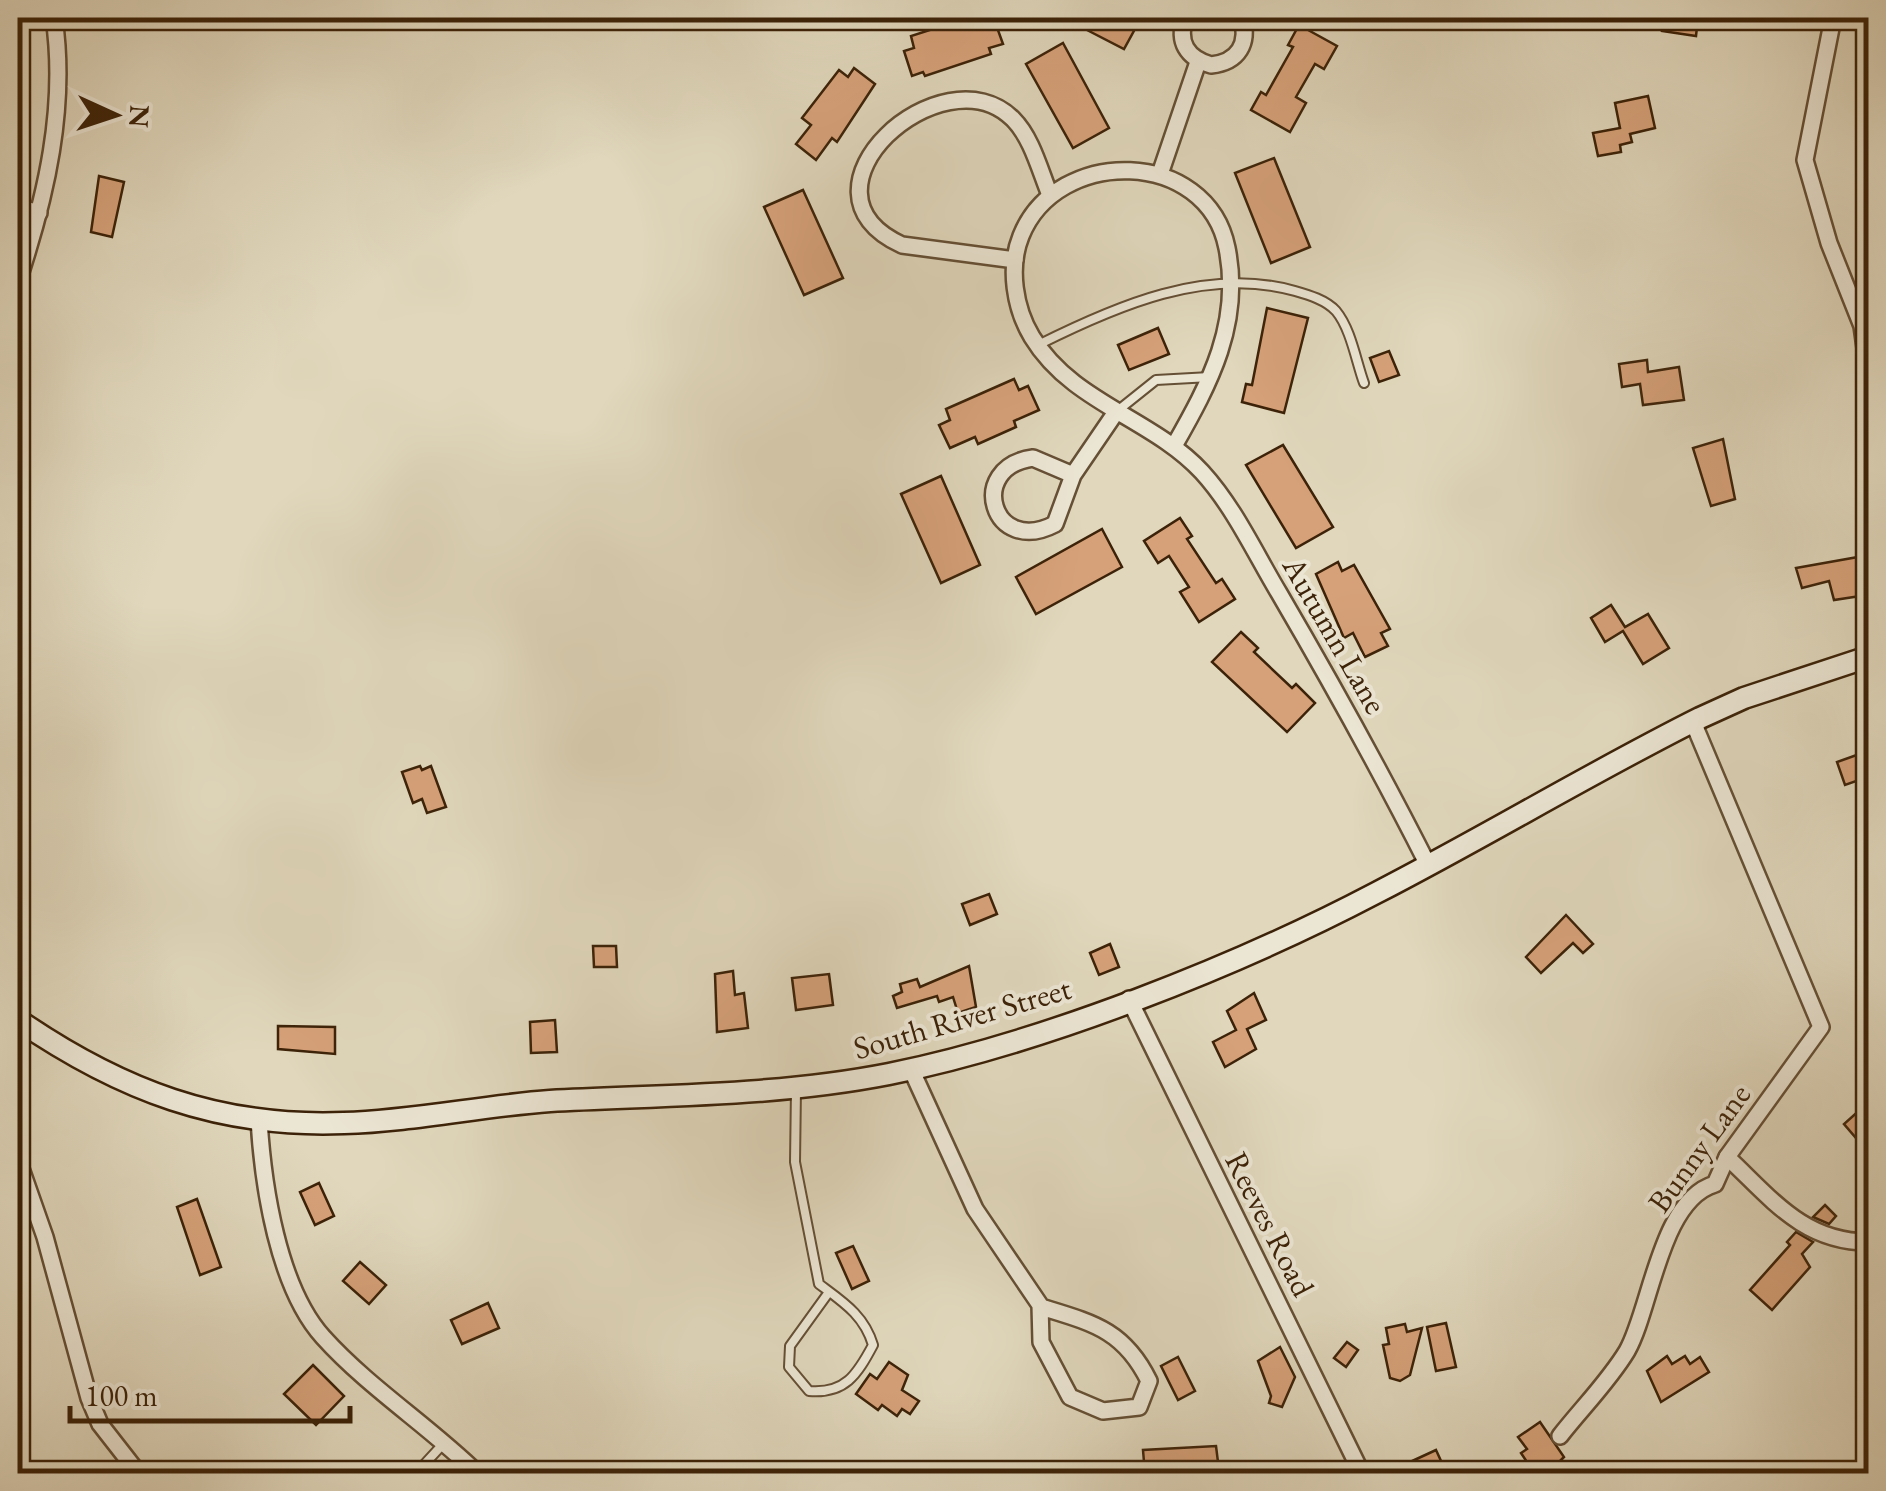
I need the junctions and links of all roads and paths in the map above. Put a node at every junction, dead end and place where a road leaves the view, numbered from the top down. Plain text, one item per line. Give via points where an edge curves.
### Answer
1 (54, 18) edge
2 (1185, 18) edge
3 (1242, 18) edge
4 (1833, 18) edge
5 (1198, 62) junction
6 (1160, 174) junction
7 (1050, 195) junction
8 (18, 207) edge
9 (38, 212) junction
10 (1015, 260) junction
11 (18, 282) edge
12 (1230, 283) junction
13 (1038, 345) junction
14 (1868, 369) edge
15 (1212, 377) junction
16 (1364, 383) dead end
17 (1116, 412) junction
18 (1174, 446) junction
19 (1073, 475) junction
20 (1868, 657) edge
21 (1693, 722) junction
22 (1428, 865) junction
23 (1129, 999) junction
24 (18, 1020) edge
25 (911, 1069) junction
26 (796, 1088) junction
27 (259, 1120) junction
28 (1727, 1157) junction
29 (18, 1160) edge
30 (1868, 1242) edge
31 (829, 1292) junction
32 (1041, 1307) junction
33 (1560, 1436) dead end
34 (444, 1443) junction
35 (420, 1471) edge
36 (139, 1474) edge
37 (377, 1474) edge
38 (478, 1474) edge
39 (1362, 1474) edge

1 - 9 street via 52,148
2 - 5 street via 1181,38
3 - 5 street via 1245,43 1235,58
4 - 14 street via 1805,160 1862,326
5 - 6 street
6 - 7 street via 1102,173
6 - 12 street via 1210,205 1227,248
7 - 10 street, Autumn Lane via 1028,220
7 - 10 street via 1023,132 987,104 941,104 913,115 892,127 866,157 860,189 887,238
8 - 9 street
9 - 11 street
10 - 13 street, Autumn Lane via 1016,296
12 - 13 lane via 1171,291
12 - 15 street via 1226,337
12 - 16 lane via 1288,289 1327,304 1343,323
13 - 17 street, Autumn Lane via 1063,375
15 - 17 lane via 1156,380
15 - 18 street
17 - 18 street, Autumn Lane
17 - 19 street
18 - 22 street, Autumn Lane via 1216,488 1240,527
19 - 19 street via 1033,458 1005,467 994,484 999,516 1022,532 1055,524
20 - 21 street, South River Street
21 - 22 street, South River Street
21 - 28 street, Bunny Lane via 1821,1027
22 - 23 street, South River Street via 1325,918
23 - 25 street, South River Street
23 - 39 street, Reeves Road
24 - 27 street, South River Street via 131,1086
25 - 26 street, South River Street
25 - 32 street via 974,1209
26 - 27 street, South River Street via 548,1102 346,1124
26 - 31 lane via 796,1162 818,1284
27 - 34 street via 265,1178 301,1306 322,1336
28 - 30 street via 1799,1224 1838,1242
28 - 33 street, Bunny Lane via 1658,1256 1628,1349
29 - 36 street via 88,1398
31 - 31 lane via 866,1324 873,1345 844,1387 810,1392 789,1367 790,1346
32 - 32 street via 1041,1342 1070,1398 1103,1411 1139,1407 1149,1381 1134,1350 1108,1332
34 - 35 lane
34 - 38 street
35 - 37 lane via 388,1468

